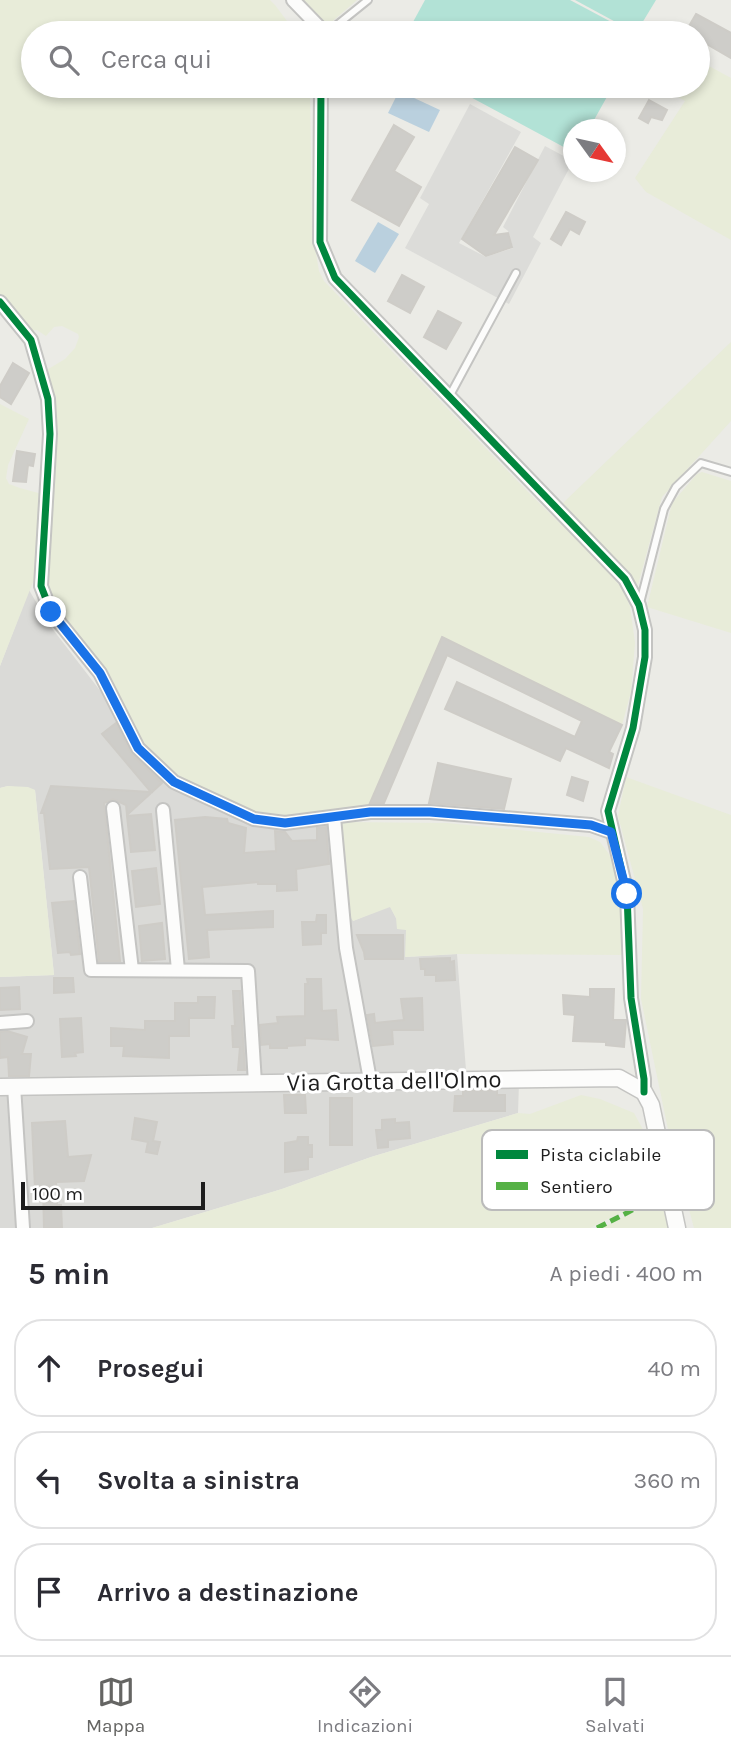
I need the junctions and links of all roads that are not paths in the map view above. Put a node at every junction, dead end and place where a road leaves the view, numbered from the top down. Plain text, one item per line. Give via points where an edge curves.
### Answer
1 (293, 0) edge
2 (368, 0) edge
3 (314, 21) edge
4 (341, 21) edge
5 (321, 98) edge
6 (516, 273) dead end
7 (0, 302) edge
8 (449, 397) junction
9 (731, 472) edge
10 (639, 605) junction
11 (113, 808) dead end
12 (163, 810) dead end
13 (334, 817) junction
14 (611, 832) junction
15 (80, 877) dead end
16 (132, 970) junction
17 (178, 971) junction
18 (27, 1021) dead end
19 (0, 1023) edge
20 (370, 1080) junction
21 (255, 1083) junction
22 (7, 1086) edge
23 (644, 1092) junction
24 (656, 1130) edge
25 (673, 1210) edge
26 (23, 1228) edge
27 (677, 1228) edge

1 - 3 street
2 - 4 lane
5 - 8 street via 320,242 335,278
6 - 8 lane
7 - 13 street via 31,340 48,399 41,586 51,612 100,673 138,748 174,782 254,819 285,823
8 - 10 street via 625,579
9 - 10 lane via 701,463 676,486 664,509
10 - 14 street via 645,657 633,728 608,811
11 - 16 street
12 - 17 street
13 - 14 street via 430,812 591,825
13 - 20 street via 346,948
14 - 23 street via 627,894 631,998
15 - 16 street via 91,970
16 - 17 street
17 - 21 street via 248,971
18 - 19 street
20 - 21 street, Via Grotta dell'Olmo
20 - 23 street, Via Grotta dell'Olmo via 619,1078
21 - 22 street, Via Grotta dell'Olmo
22 - 26 street
23 - 24 street
25 - 27 street

